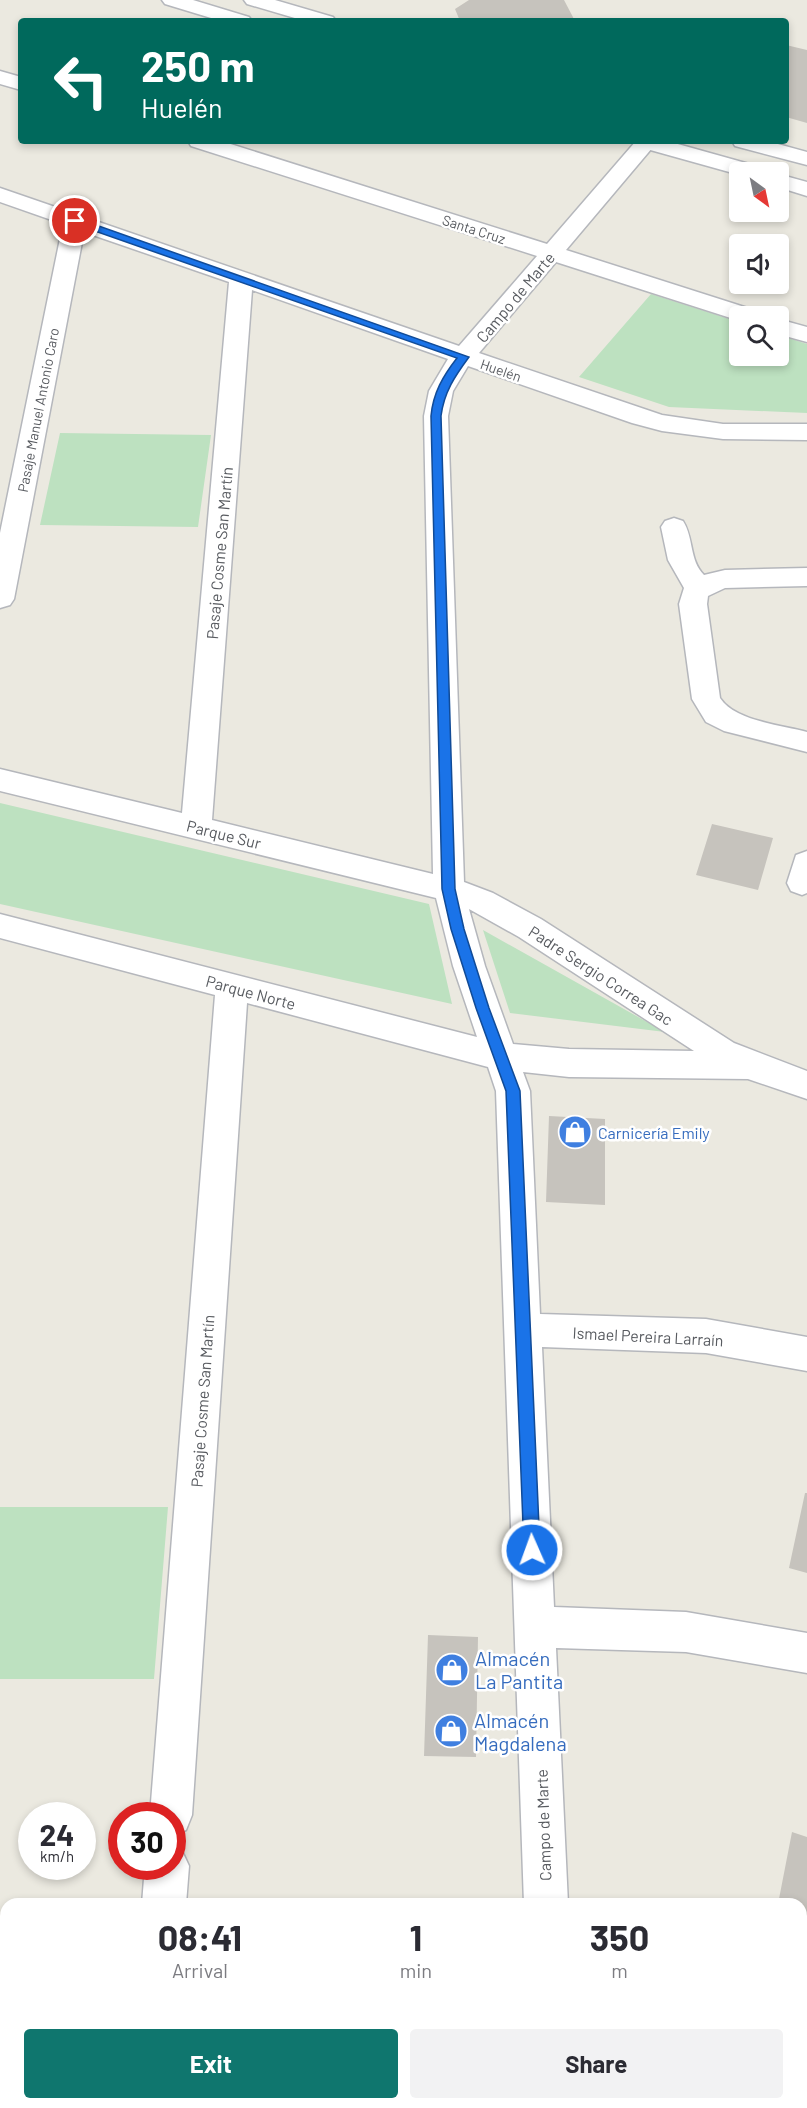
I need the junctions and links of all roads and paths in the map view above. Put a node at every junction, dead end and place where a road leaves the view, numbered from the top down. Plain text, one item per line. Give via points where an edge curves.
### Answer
1 (172, 0) edge
2 (254, 0) edge
3 (232, 18) edge
4 (316, 18) edge
5 (0, 77) edge
6 (18, 83) edge
7 (208, 144) edge
8 (643, 144) edge
9 (656, 144) edge
10 (753, 144) edge
11 (807, 159) edge
12 (729, 165) edge
13 (789, 183) edge
14 (807, 189) edge
15 (0, 195) edge
16 (75, 221) junction
17 (551, 254) junction
18 (241, 278) junction
19 (729, 310) edge
20 (789, 329) edge
21 (807, 335) edge
22 (464, 357) junction
23 (807, 432) edge
24 (674, 527) dead end
25 (807, 577) edge
26 (701, 587) junction
27 (0, 599) edge
28 (807, 742) edge
29 (0, 780) edge
30 (196, 827) junction
31 (448, 889) junction
32 (0, 926) edge
33 (232, 987) junction
34 (502, 1057) junction
35 (751, 1066) junction
36 (807, 1085) edge
37 (523, 1330) junction
38 (807, 1354) edge
39 (536, 1627) junction
40 (807, 1653) edge
41 (172, 1802) edge
42 (166, 1880) edge
43 (165, 1898) edge
44 (546, 1898) edge

1 - 3 street
2 - 4 street
5 - 6 street
7 - 17 street, Santa Cruz
8 - 17 street, Campo de Marte
9 - 12 street
10 - 11 street
13 - 14 street
15 - 16 street, Huelén
16 - 18 street, Huelén
16 - 27 street, Pasaje Manuel Antonio Caro
17 - 19 street, Santa Cruz
17 - 22 street, Campo de Marte
18 - 22 street, Huelén
18 - 30 street, Pasaje Cosme San Martín
20 - 21 street
22 - 23 street, Huelén via 661,424 707,432
22 - 31 street, Campo de Marte via 446,379 436,416
24 - 26 street via 682,567
25 - 26 street via 725,579
26 - 28 street via 693,604 709,707 734,724
29 - 30 street, Parque Sur
30 - 31 street, Parque Sur
31 - 34 street, Campo de Marte via 457,929
31 - 35 street, Padre Sergio Correa Gac via 505,913 695,1037
32 - 33 street, Parque Norte
33 - 34 street, Parque Norte
33 - 41 street, Pasaje Cosme San Martín
34 - 35 street, Padre Sergio Correa Gac via 569,1063
34 - 37 street, Campo de Marte via 513,1091
35 - 36 street, Padre Sergio Correa Gac
37 - 38 street, Ismael Pereira Larraín via 706,1336
37 - 39 street, Campo de Marte
39 - 40 street via 686,1632
39 - 44 street, Campo de Marte
42 - 43 street

